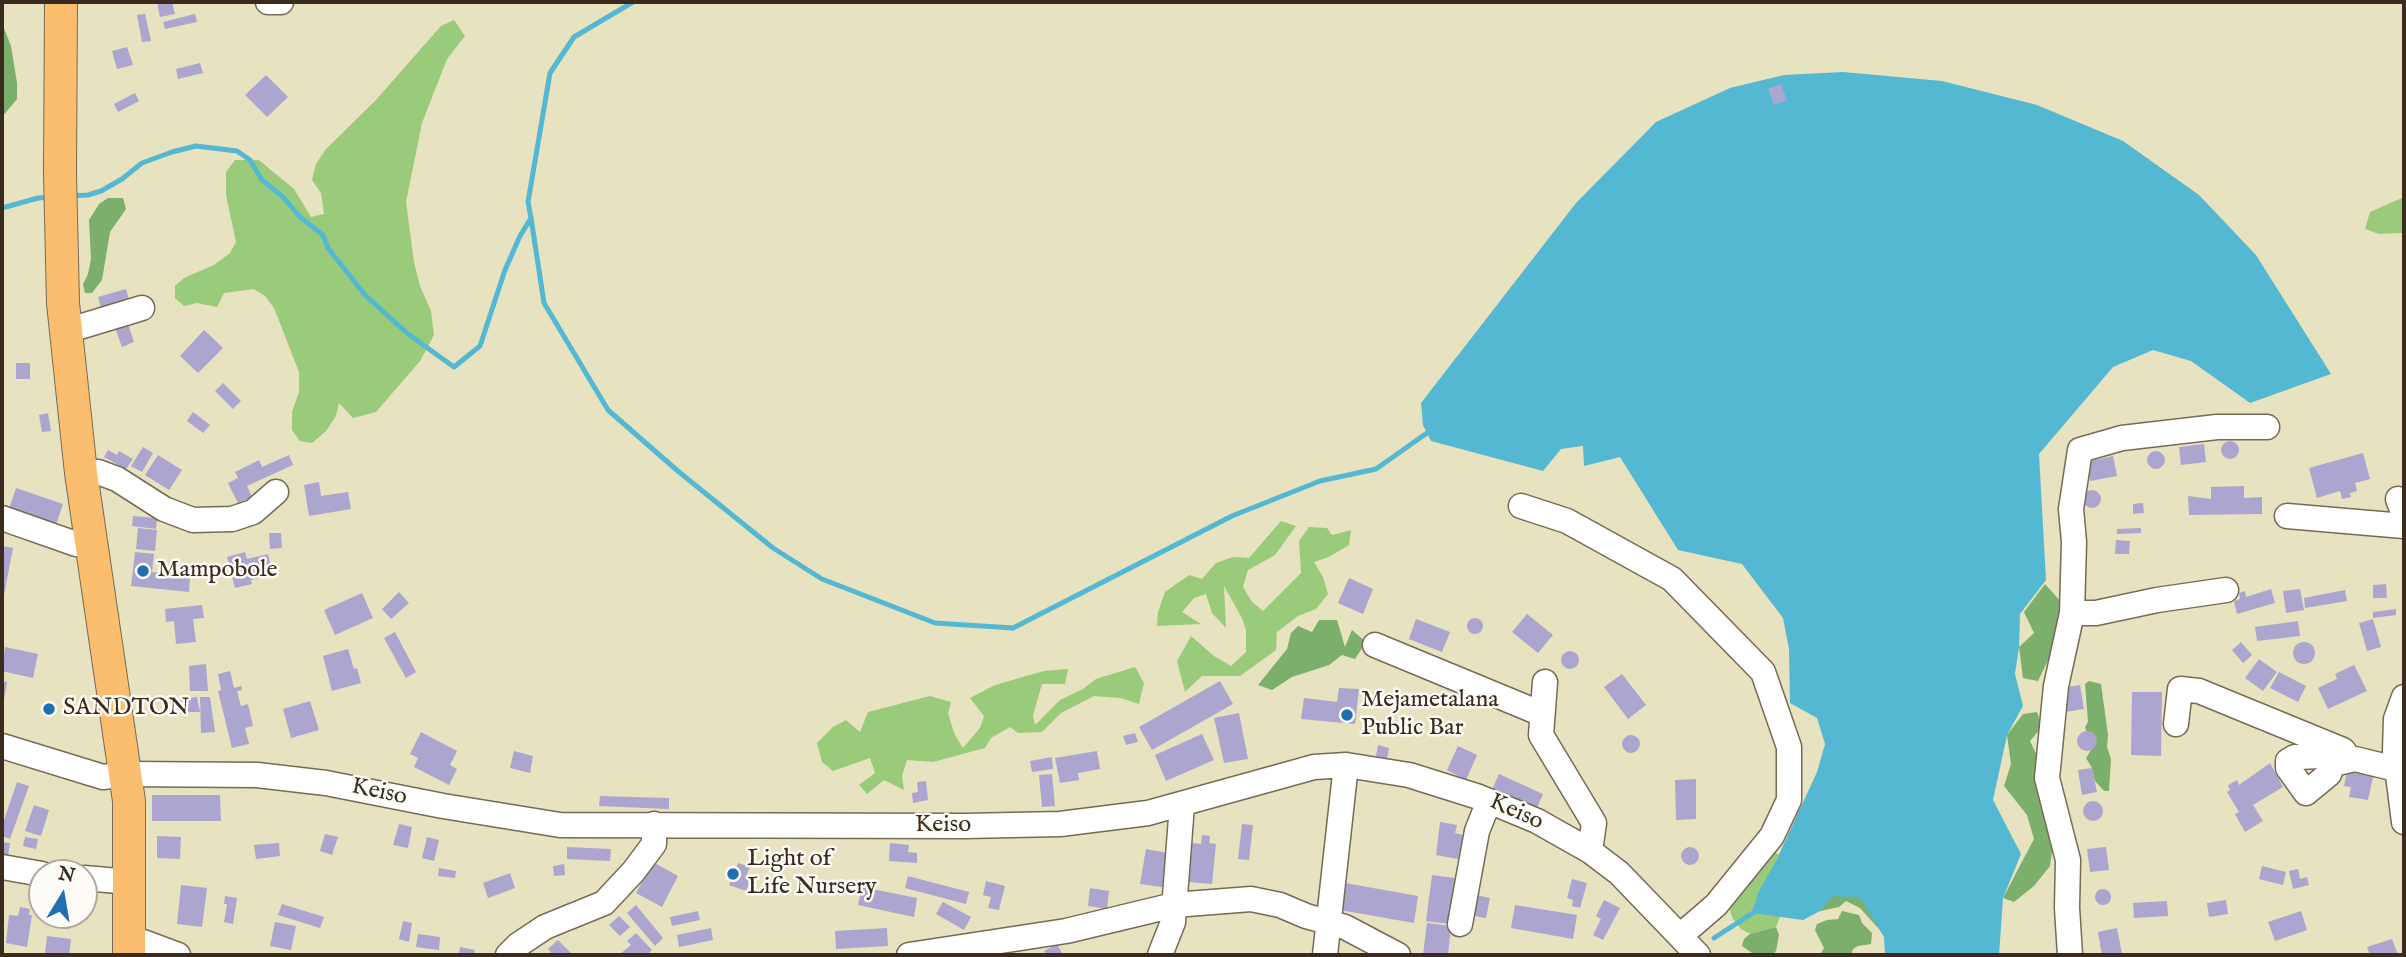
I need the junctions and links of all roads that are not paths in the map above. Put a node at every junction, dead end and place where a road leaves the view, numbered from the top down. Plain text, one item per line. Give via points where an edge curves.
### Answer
1 (61, 2) edge
2 (268, 2) edge
3 (281, 2) edge
4 (142, 308) dead end
5 (66, 331) junction
6 (2267, 426) dead end
7 (81, 473) junction
8 (276, 492) dead end
9 (1521, 506) dead end
10 (2287, 516) dead end
11 (2, 518) edge
12 (2404, 526) edge
13 (93, 544) junction
14 (2226, 590) dead end
15 (2072, 613) junction
16 (1375, 645) dead end
17 (1545, 682) dead end
18 (2404, 697) edge
19 (1542, 714) junction
20 (2176, 724) dead end
21 (2, 746) edge
22 (1346, 765) junction
23 (2396, 769) junction
24 (126, 774) junction
25 (1489, 801) junction
26 (1182, 805) junction
27 (2404, 822) edge
28 (654, 824) junction
29 (1590, 851) junction
30 (2, 867) edge
31 (28, 872) edge
32 (98, 879) edge
33 (130, 882) junction
34 (1174, 905) junction
35 (1329, 923) junction
36 (1460, 924) dead end
37 (1680, 936) junction
38 (1031, 947) edge
39 (129, 948) edge
40 (178, 955) edge
41 (508, 955) edge
42 (909, 955) edge
43 (1160, 955) edge
44 (1325, 955) edge
45 (1398, 955) edge
46 (1698, 955) edge
47 (2070, 955) edge

1 - 5 main road via 60,173
2 - 3 street
4 - 5 street
5 - 7 main road
6 - 15 street via 2217,426 2122,438 2080,450 2071,509
7 - 8 street via 97,472 117,479 164,509 192,520 243,516
7 - 13 main road
9 - 37 street via 1567,521 1672,579 1763,672 1789,747 1789,800 1772,836 1716,905
10 - 12 street
11 - 13 street via 76,544
13 - 24 main road
14 - 15 street via 2096,613
15 - 47 street via 2056,686 2047,778 2068,860
16 - 19 street
17 - 19 street
18 - 23 street via 2396,719
19 - 29 street via 1541,735 1594,823
20 - 23 street via 2180,689 2199,691 2343,750 2341,762 2355,759
21 - 24 street, Keiso via 103,777
22 - 25 street, Keiso via 1409,775
22 - 26 street, Keiso via 1314,767
22 - 35 street
23 - 27 street
24 - 28 street, Keiso via 257,775 560,825
24 - 33 main road
25 - 29 street, Keiso
25 - 36 street via 1477,831
26 - 28 street, Keiso via 1060,824
26 - 34 street
28 - 41 street via 654,844 604,903 545,927
29 - 37 street, Keiso via 1619,873
30 - 31 street
32 - 33 street
33 - 39 main road
34 - 35 street via 1251,899
34 - 38 street
34 - 43 street via 1173,922
35 - 44 street
35 - 45 street
37 - 46 street, Keiso
38 - 42 street
39 - 40 street via 143,942

